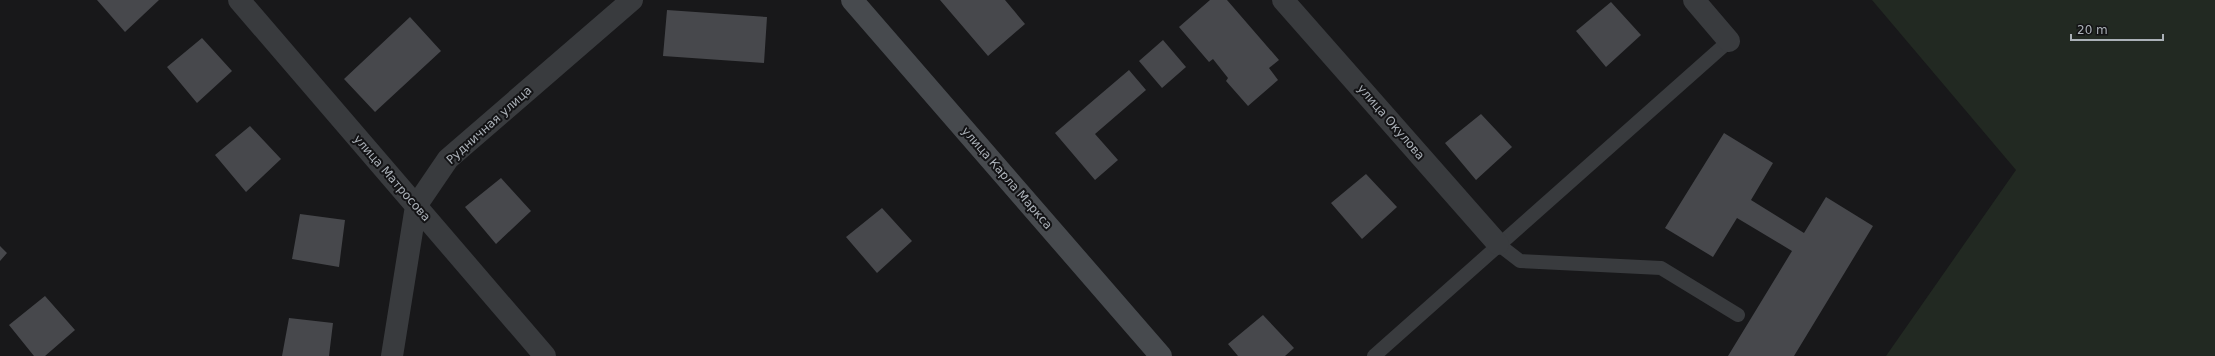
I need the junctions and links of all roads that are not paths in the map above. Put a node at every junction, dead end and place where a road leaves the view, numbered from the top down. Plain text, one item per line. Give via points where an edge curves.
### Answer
1 (239, 0) edge
2 (632, 0) edge
3 (852, 0) edge
4 (1283, 0) edge
5 (1694, 0) edge
6 (1729, 41) joint
7 (416, 206) junction
8 (1498, 244) junction
9 (1738, 315) dead end
10 (392, 356) edge
11 (545, 356) edge
12 (1161, 356) edge
13 (1374, 356) edge

1 - 7 street, улица Матросова
2 - 7 street, Рудничная улица via 448,159
3 - 12 main road, улица Карла Маркса
4 - 8 street, улица Окулова
5 - 6 street
6 - 8 lane
7 - 10 street, Рудничная улица
7 - 11 street, улица Матросова
8 - 9 lane via 1520,261 1661,268
8 - 13 lane

